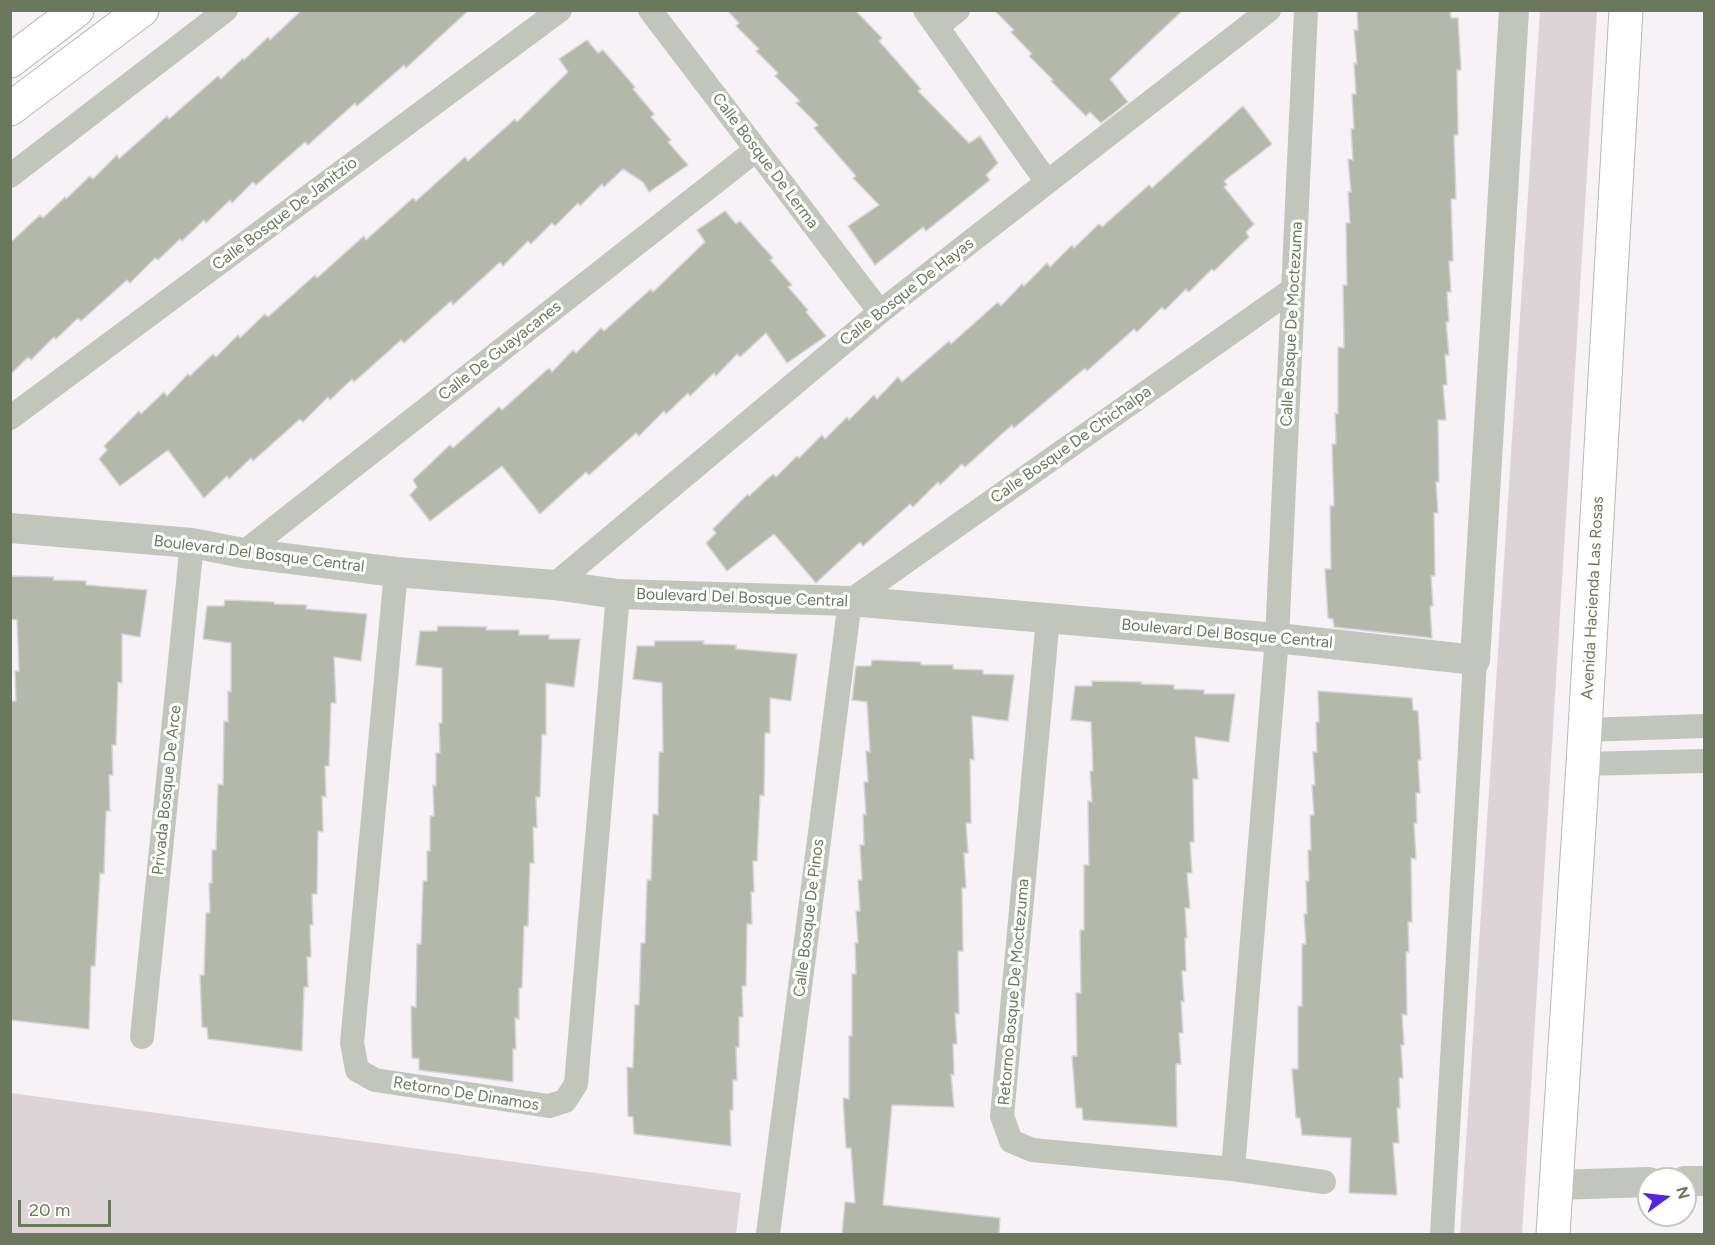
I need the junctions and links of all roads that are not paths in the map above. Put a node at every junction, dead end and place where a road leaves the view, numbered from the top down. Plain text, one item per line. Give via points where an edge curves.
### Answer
1 (77, 10) edge
2 (142, 10) edge
3 (226, 10) edge
4 (560, 10) edge
5 (650, 10) edge
6 (958, 10) edge
7 (1269, 10) edge
8 (1306, 10) edge
9 (1514, 10) edge
10 (1626, 10) edge
11 (931, 18) edge
12 (10, 61) edge
13 (10, 109) edge
14 (756, 150) junction
15 (10, 176) edge
16 (1047, 182) junction
17 (1293, 289) junction
18 (880, 312) junction
19 (10, 418) edge
20 (10, 528) edge
21 (192, 543) junction
22 (243, 553) junction
23 (396, 572) junction
24 (554, 585) junction
25 (618, 594) junction
26 (850, 601) junction
27 (1048, 618) junction
28 (1276, 638) junction
29 (1475, 660) junction
30 (1704, 726) edge
31 (1585, 730) junction
32 (1704, 761) edge
33 (1583, 764) junction
34 (142, 1037) dead end
35 (1233, 1169) junction
36 (1324, 1182) dead end
37 (1637, 1182) edge
38 (1556, 1185) junction
39 (768, 1234) edge
40 (1442, 1234) edge
41 (1553, 1234) edge

1 - 12 main road
2 - 13 main road
3 - 15 street
4 - 19 street, Calle Bosque De Janitzio
5 - 14 street, Calle Bosque De Lerma
6 - 11 street
7 - 16 street, Calle Bosque De Hayas
8 - 17 street, Calle Bosque De Moctezuma
9 - 29 street
10 - 31 main road, Avenida Hacienda Las Rosas
11 - 16 street
14 - 18 street, Calle Bosque De Lerma
14 - 22 street, Calle De Guayacanes
16 - 18 street, Calle Bosque De Hayas
17 - 26 street, Calle Bosque De Chichalpa
17 - 28 street, Calle Bosque De Moctezuma
18 - 24 street, Calle Bosque De Hayas
20 - 21 street, Boulevard Del Bosque Central
21 - 22 street, Boulevard Del Bosque Central
21 - 34 street, Privada Bosque De Arce
22 - 23 street, Boulevard Del Bosque Central
23 - 24 street, Boulevard Del Bosque Central
23 - 25 street, Retorno De Dinamos via 352,1043 357,1070 375,1080 549,1106 565,1101 576,1084
24 - 25 street, Boulevard Del Bosque Central
25 - 26 street, Boulevard Del Bosque Central
26 - 27 street, Boulevard Del Bosque Central
26 - 39 street, Calle Bosque De Pinos
27 - 28 street, Boulevard Del Bosque Central
27 - 35 street, Retorno Bosque De Moctezuma via 1002,1116 1011,1141 1032,1150
28 - 29 street, Boulevard Del Bosque Central
28 - 35 street
29 - 40 street
30 - 31 street
31 - 33 main road, Avenida Hacienda Las Rosas
32 - 33 street
33 - 38 main road, Avenida Hacienda Las Rosas
35 - 36 street, Retorno Bosque De Moctezuma
37 - 38 street
38 - 41 main road, Avenida Hacienda Las Rosas

